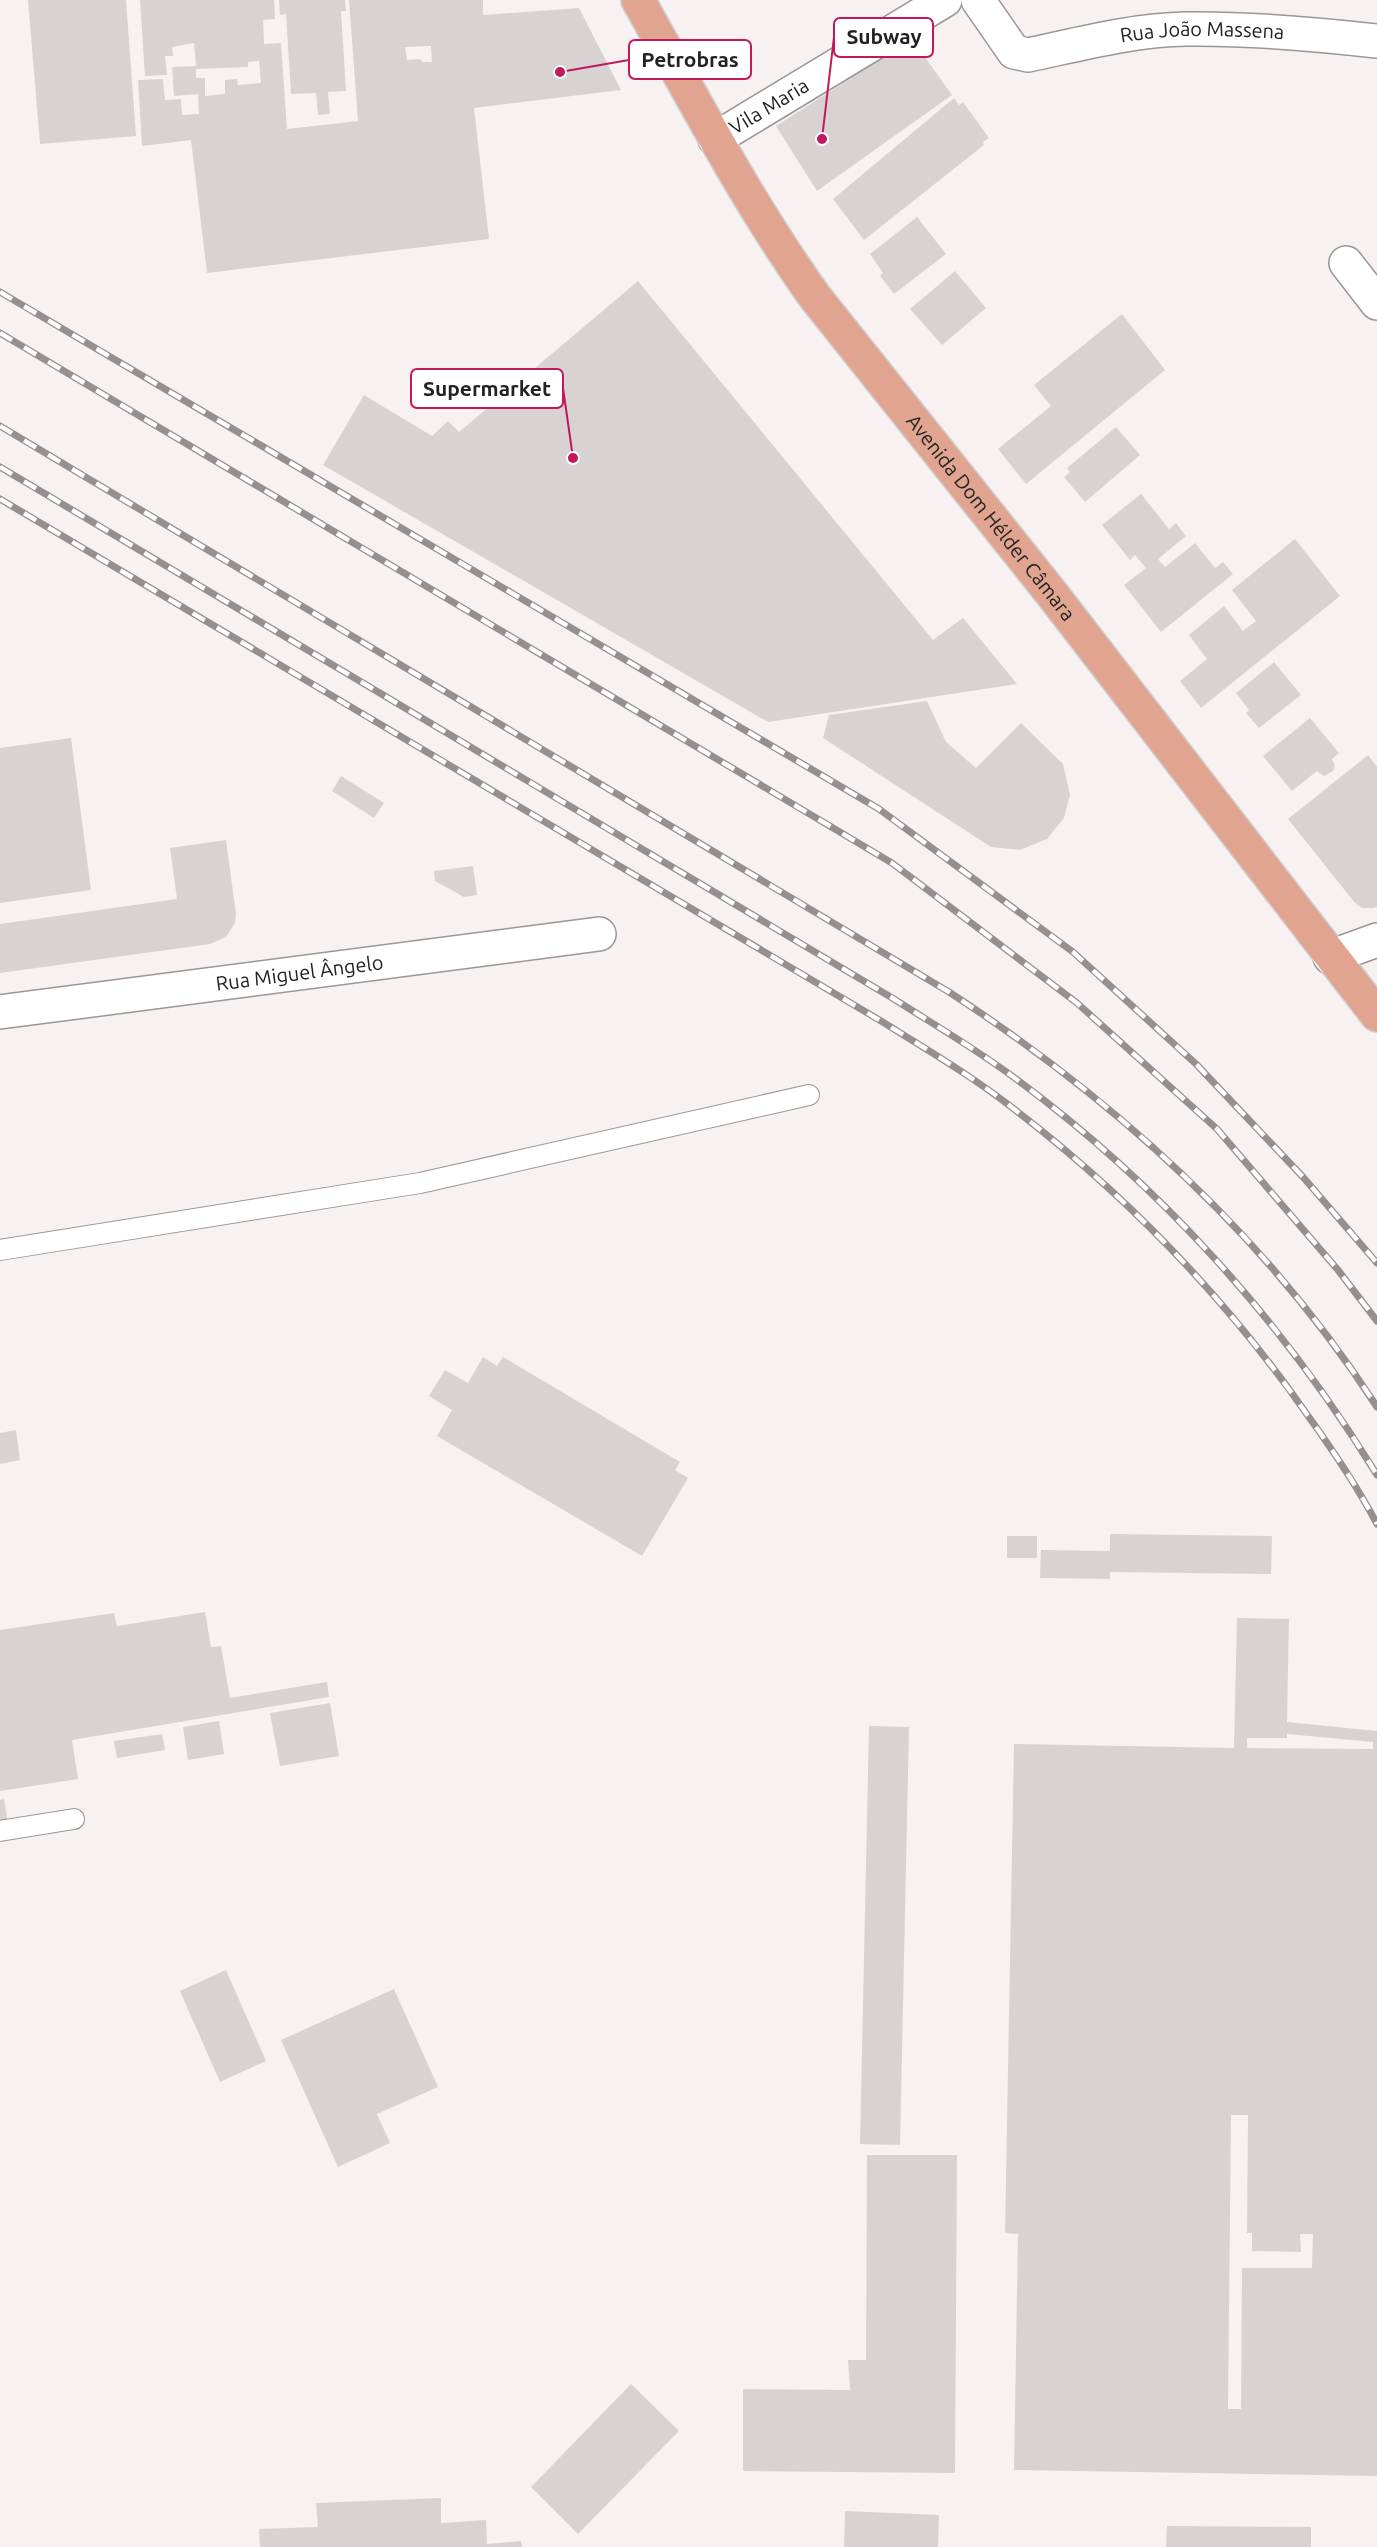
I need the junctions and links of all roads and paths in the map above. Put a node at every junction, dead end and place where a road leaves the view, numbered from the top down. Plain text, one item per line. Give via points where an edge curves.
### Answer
1 (638, 0) edge
2 (945, 0) edge
3 (978, 0) edge
4 (1377, 41) edge
5 (715, 139) junction
6 (1346, 263) dead end
7 (1377, 303) edge
8 (599, 934) dead end
9 (1377, 940) edge
10 (1330, 957) junction
11 (0, 1012) edge
12 (1377, 1015) edge
13 (809, 1095) dead end
14 (0, 1250) edge
15 (74, 1818) dead end
16 (0, 1832) edge

1 - 5 main road, Avenida Dom Hélder Câmara
2 - 5 street, Vila Maria
3 - 4 street, Rua João Massena via 1014,52 1028,55 1102,39 1185,29
5 - 10 main road, Avenida Dom Hélder Câmara via 779,247 815,297 1052,594
6 - 7 street
8 - 11 street, Rua Miguel Ângelo
9 - 10 street
10 - 12 main road, Avenida Dom Hélder Câmara
13 - 14 lane via 420,1183
15 - 16 lane

